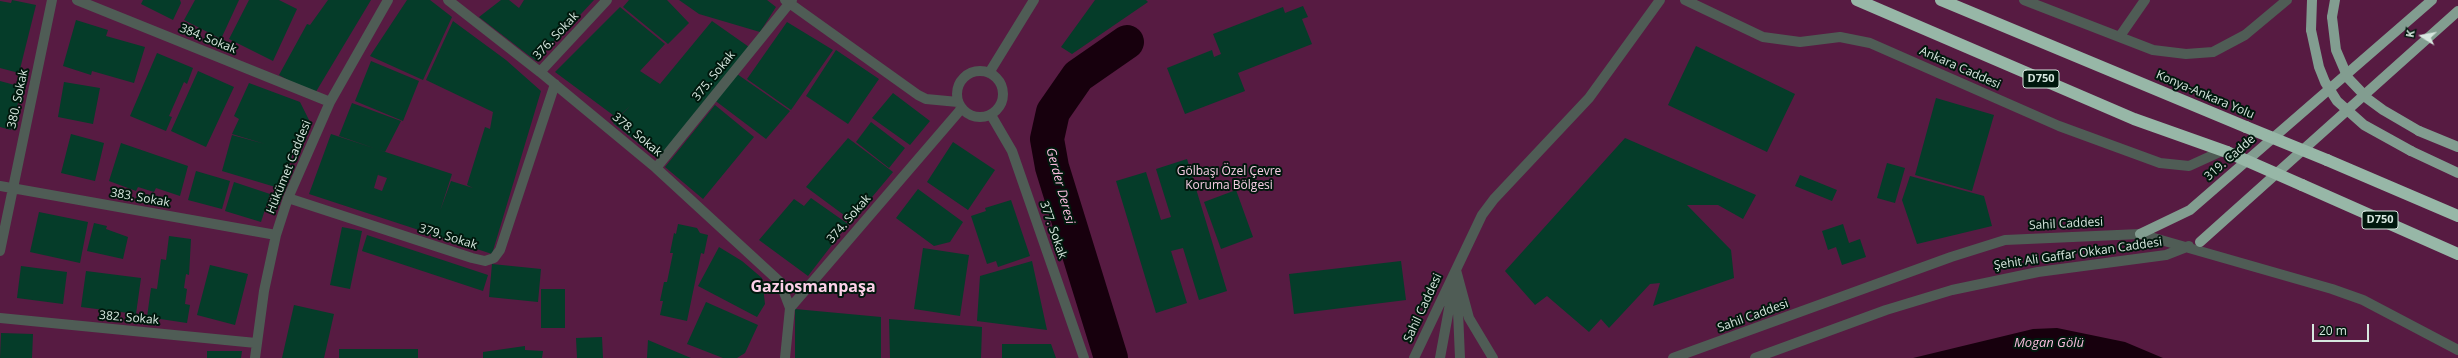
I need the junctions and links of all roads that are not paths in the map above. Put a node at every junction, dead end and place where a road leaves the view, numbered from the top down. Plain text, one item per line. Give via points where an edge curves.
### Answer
1 (52, 0) edge
2 (77, 0) edge
3 (388, 0) edge
4 (448, 0) edge
5 (606, 0) edge
6 (1034, 0) edge
7 (1660, 0) edge
8 (1685, 0) edge
9 (1857, 0) edge
10 (1941, 0) edge
11 (2024, 0) edge
12 (2145, 0) edge
13 (2287, 0) edge
14 (2312, 0) edge
15 (2335, 0) edge
16 (2432, 0) edge
17 (789, 1) edge
18 (2458, 11) edge
19 (2120, 36) junction
20 (540, 72) junction
21 (989, 73) junction
22 (555, 84) junction
23 (330, 102) junction
24 (960, 105) junction
25 (990, 115) junction
26 (2458, 147) edge
27 (2224, 151) junction
28 (656, 168) junction
29 (2458, 173) edge
30 (0, 186) edge
31 (13, 189) junction
32 (288, 198) junction
33 (2458, 216) edge
34 (2140, 234) junction
35 (276, 235) junction
36 (2200, 242) joint
37 (2186, 247) junction
38 (0, 251) edge
39 (2458, 254) edge
40 (1456, 270) junction
41 (790, 308) junction
42 (0, 318) edge
43 (256, 343) junction
44 (2458, 350) edge
45 (254, 358) edge
46 (785, 358) edge
47 (1084, 358) edge
48 (1414, 358) edge
49 (1440, 358) edge
50 (1460, 358) edge
51 (1493, 358) edge
52 (1673, 358) edge
53 (1755, 358) edge

1 - 31 street, 380. Sokak
2 - 23 street, 384. Sokak
3 - 23 street, Hükümet Caddesi
4 - 20 street, 378. Sokak
5 - 20 street, 376. Sokak
6 - 21 street
7 - 40 street, Sahil Caddesi via 1589,98 1486,210 1471,234
8 - 27 street, Ankara Caddesi via 1763,37 1800,42 1840,37 1870,42 2059,126 2160,163 2189,166
9 - 27 highway, D750 via 2134,119
10 - 33 highway, Konya-Ankara Yolu, bridge
11 - 19 street
12 - 19 street
13 - 19 street via 2245,35 2213,52 2186,54 2153,50
14 - 29 main road, bridge via 2311,30 2319,66 2337,101 2364,125
15 - 26 main road, bridge via 2332,17 2336,50 2348,78 2368,99 2383,110 2420,131
16 - 34 main road, 319. Cadde via 2190,210
17 - 24 street via 918,95 926,99
17 - 28 street, 375. Sokak
18 - 36 main road
20 - 22 street, 378. Sokak
21 - 24 street via 981,71 967,75 958,87
21 - 25 street via 995,77 1003,90 1000,105
22 - 28 street, 378. Sokak
22 - 32 street, 379. Sokak via 500,250 494,258 485,261 472,258
23 - 32 street, Hükümet Caddesi
24 - 25 street via 973,116
24 - 41 street, 374. Sokak
25 - 47 street, 377. Sokak via 1012,151
27 - 39 highway, D750, bridge
28 - 41 street, 378. Sokak via 780,282
30 - 31 street, 383. Sokak
31 - 35 street, 383. Sokak
31 - 38 street, 380. Sokak
32 - 35 street, Hükümet Caddesi
34 - 37 street, Sahil Caddesi
34 - 52 street, Sahil Caddesi via 2005,240 1951,257
35 - 43 street, Hükümet Caddesi
36 - 37 street, Şehit Ali Gaffar Okkan Caddesi
37 - 44 street, Sahil Caddesi via 2362,300
37 - 53 street, Şehit Ali Gaffar Okkan Caddesi via 2166,255 2038,272 1952,290 1886,310
40 - 48 street, Sahil Caddesi
40 - 49 street
40 - 50 street
40 - 51 street, Sahil Caddesi via 1469,318
41 - 46 street
42 - 43 street, 382. Sokak
43 - 45 street, Hükümet Caddesi

